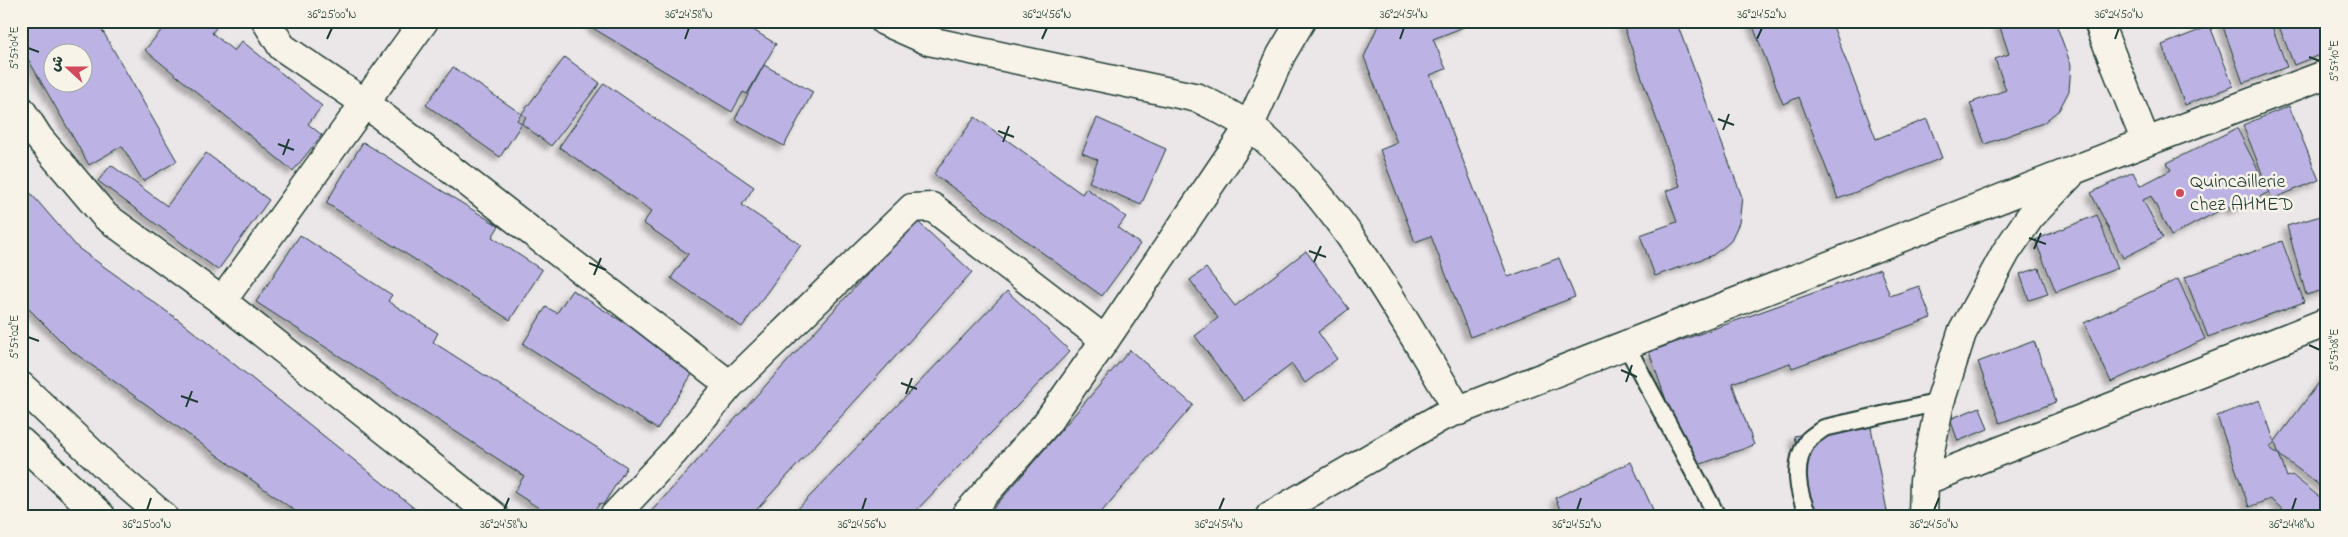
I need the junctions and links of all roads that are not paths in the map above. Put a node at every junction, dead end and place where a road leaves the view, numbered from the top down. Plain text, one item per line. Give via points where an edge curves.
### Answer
1 (266, 21) edge
2 (424, 21) edge
3 (884, 21) edge
4 (1301, 21) edge
5 (2098, 21) edge
6 (2327, 74) edge
7 (365, 103) junction
8 (21, 110) edge
9 (1249, 127) junction
10 (2146, 142) junction
11 (2076, 169) junction
12 (222, 301) junction
13 (2327, 322) edge
14 (1105, 340) junction
15 (1626, 345) junction
16 (730, 385) junction
17 (21, 386) edge
18 (1940, 402) junction
19 (1459, 411) junction
20 (26, 452) edge
21 (1924, 481) junction
22 (100, 516) edge
23 (163, 516) edge
24 (494, 516) edge
25 (614, 516) edge
26 (965, 516) edge
27 (1270, 516) edge
28 (1718, 516) edge
29 (1809, 516) edge
30 (1923, 516) edge

1 - 7 street via 282,46
2 - 7 street
3 - 9 street via 929,41 1198,98 1228,112
4 - 9 street via 1281,55
5 - 10 street
6 - 10 street
7 - 12 street
7 - 16 street
8 - 12 street via 39,138 105,216
9 - 14 street
9 - 19 street via 1305,178 1372,268
10 - 11 street
11 - 15 street
11 - 18 street via 2030,217 2006,252 1962,332
12 - 24 street
13 - 21 street
14 - 16 street via 938,211 920,206 912,208
14 - 26 street via 1046,424
15 - 19 street
15 - 28 lane
16 - 25 street
17 - 23 street
18 - 21 street
18 - 29 lane via 1824,428 1808,440 1801,458 1798,483 1800,500
19 - 27 street via 1441,417
20 - 22 street
21 - 30 street

